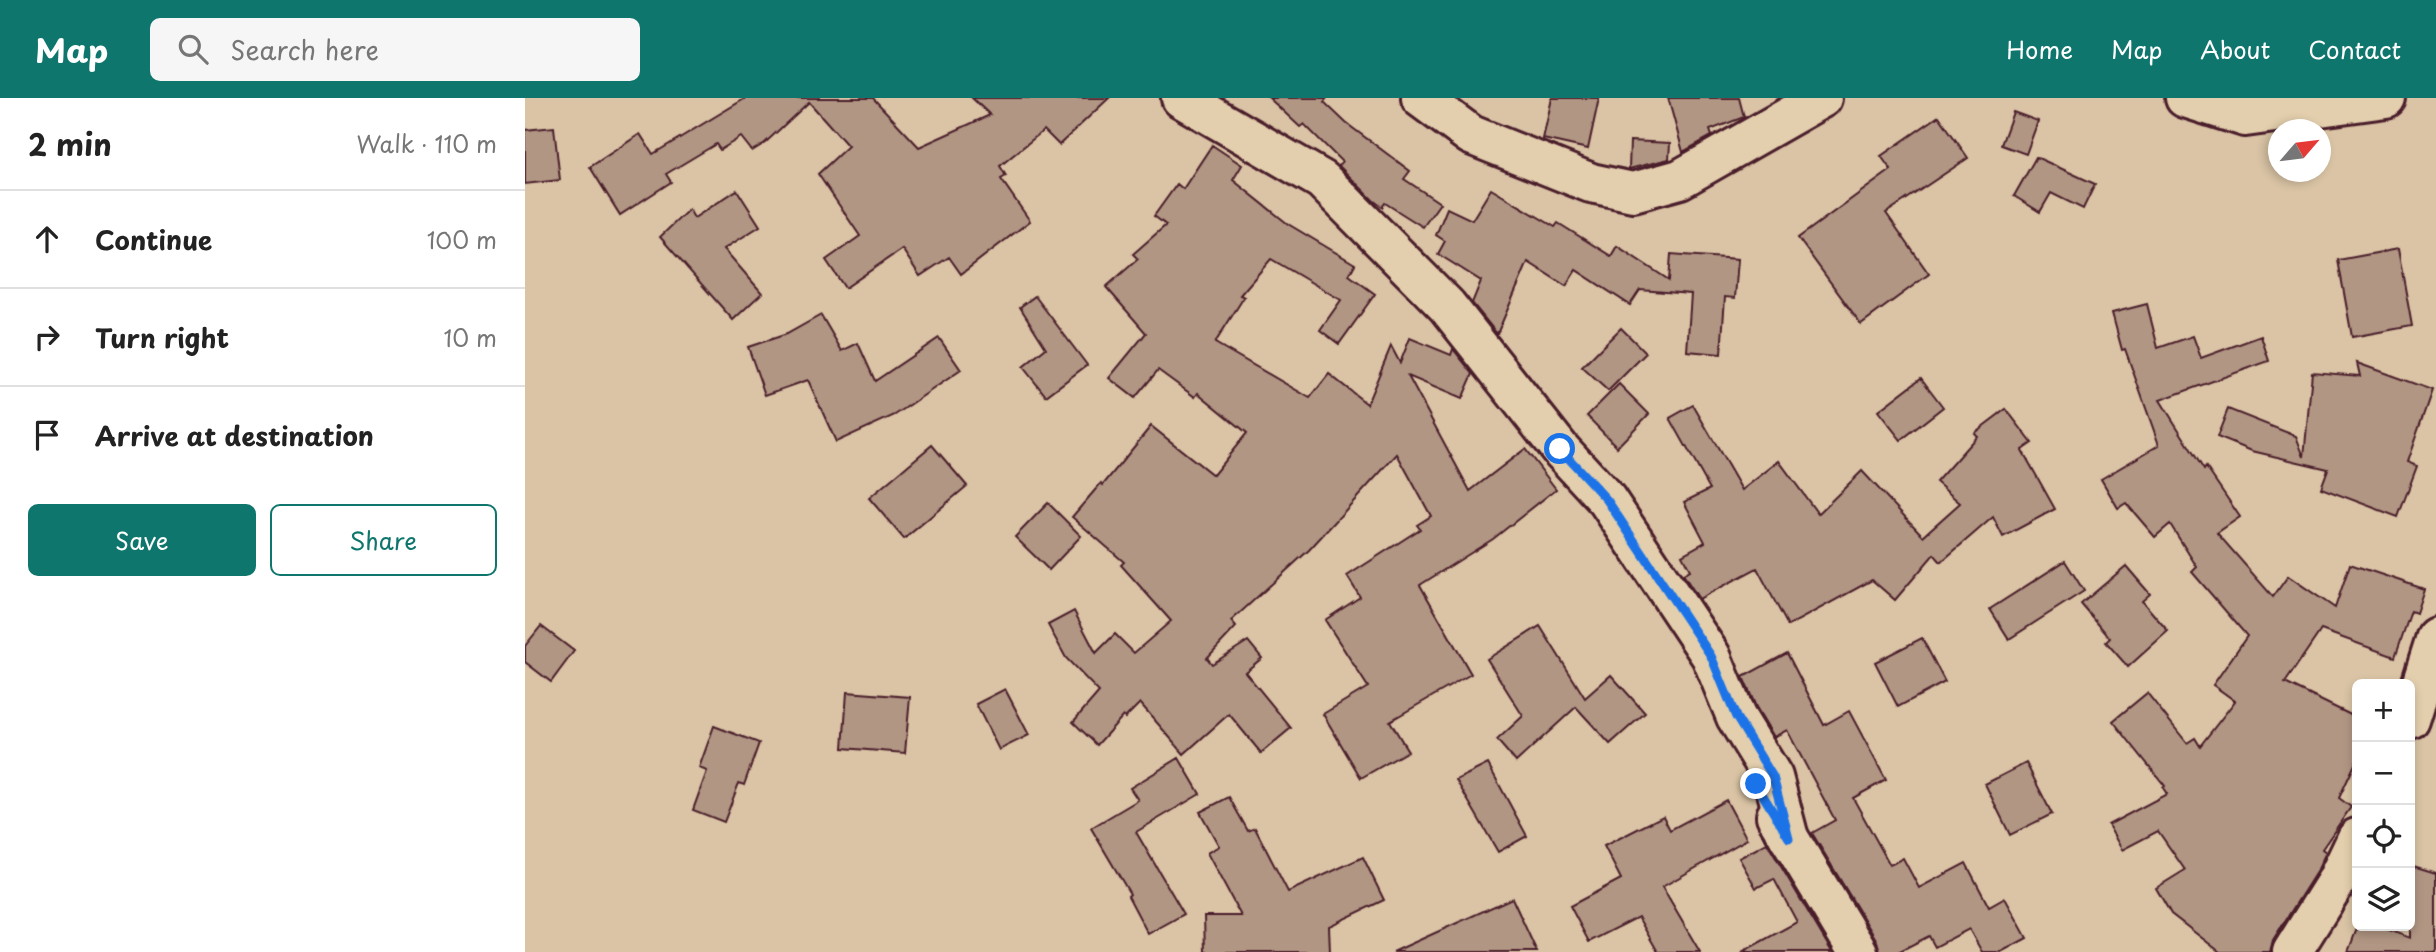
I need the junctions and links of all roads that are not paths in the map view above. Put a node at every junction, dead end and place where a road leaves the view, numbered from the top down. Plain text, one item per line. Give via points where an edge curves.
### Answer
1 (1181, 98) edge
2 (1421, 98) edge
3 (1822, 98) edge
4 (2185, 98) edge
5 (2386, 98) edge
6 (2436, 637) edge
7 (2415, 703) edge
8 (1756, 784) dead end
9 (1789, 838) junction
10 (2352, 848) edge
11 (1858, 952) edge
12 (2291, 952) edge

1 - 9 street via 1322,180 1447,306 1560,449 1607,500 1711,656 1736,717 1773,777
2 - 3 street via 1471,135 1591,183 1633,192 1680,179
4 - 5 street via 2245,117
6 - 7 street
8 - 9 street
9 - 11 street
10 - 12 street

